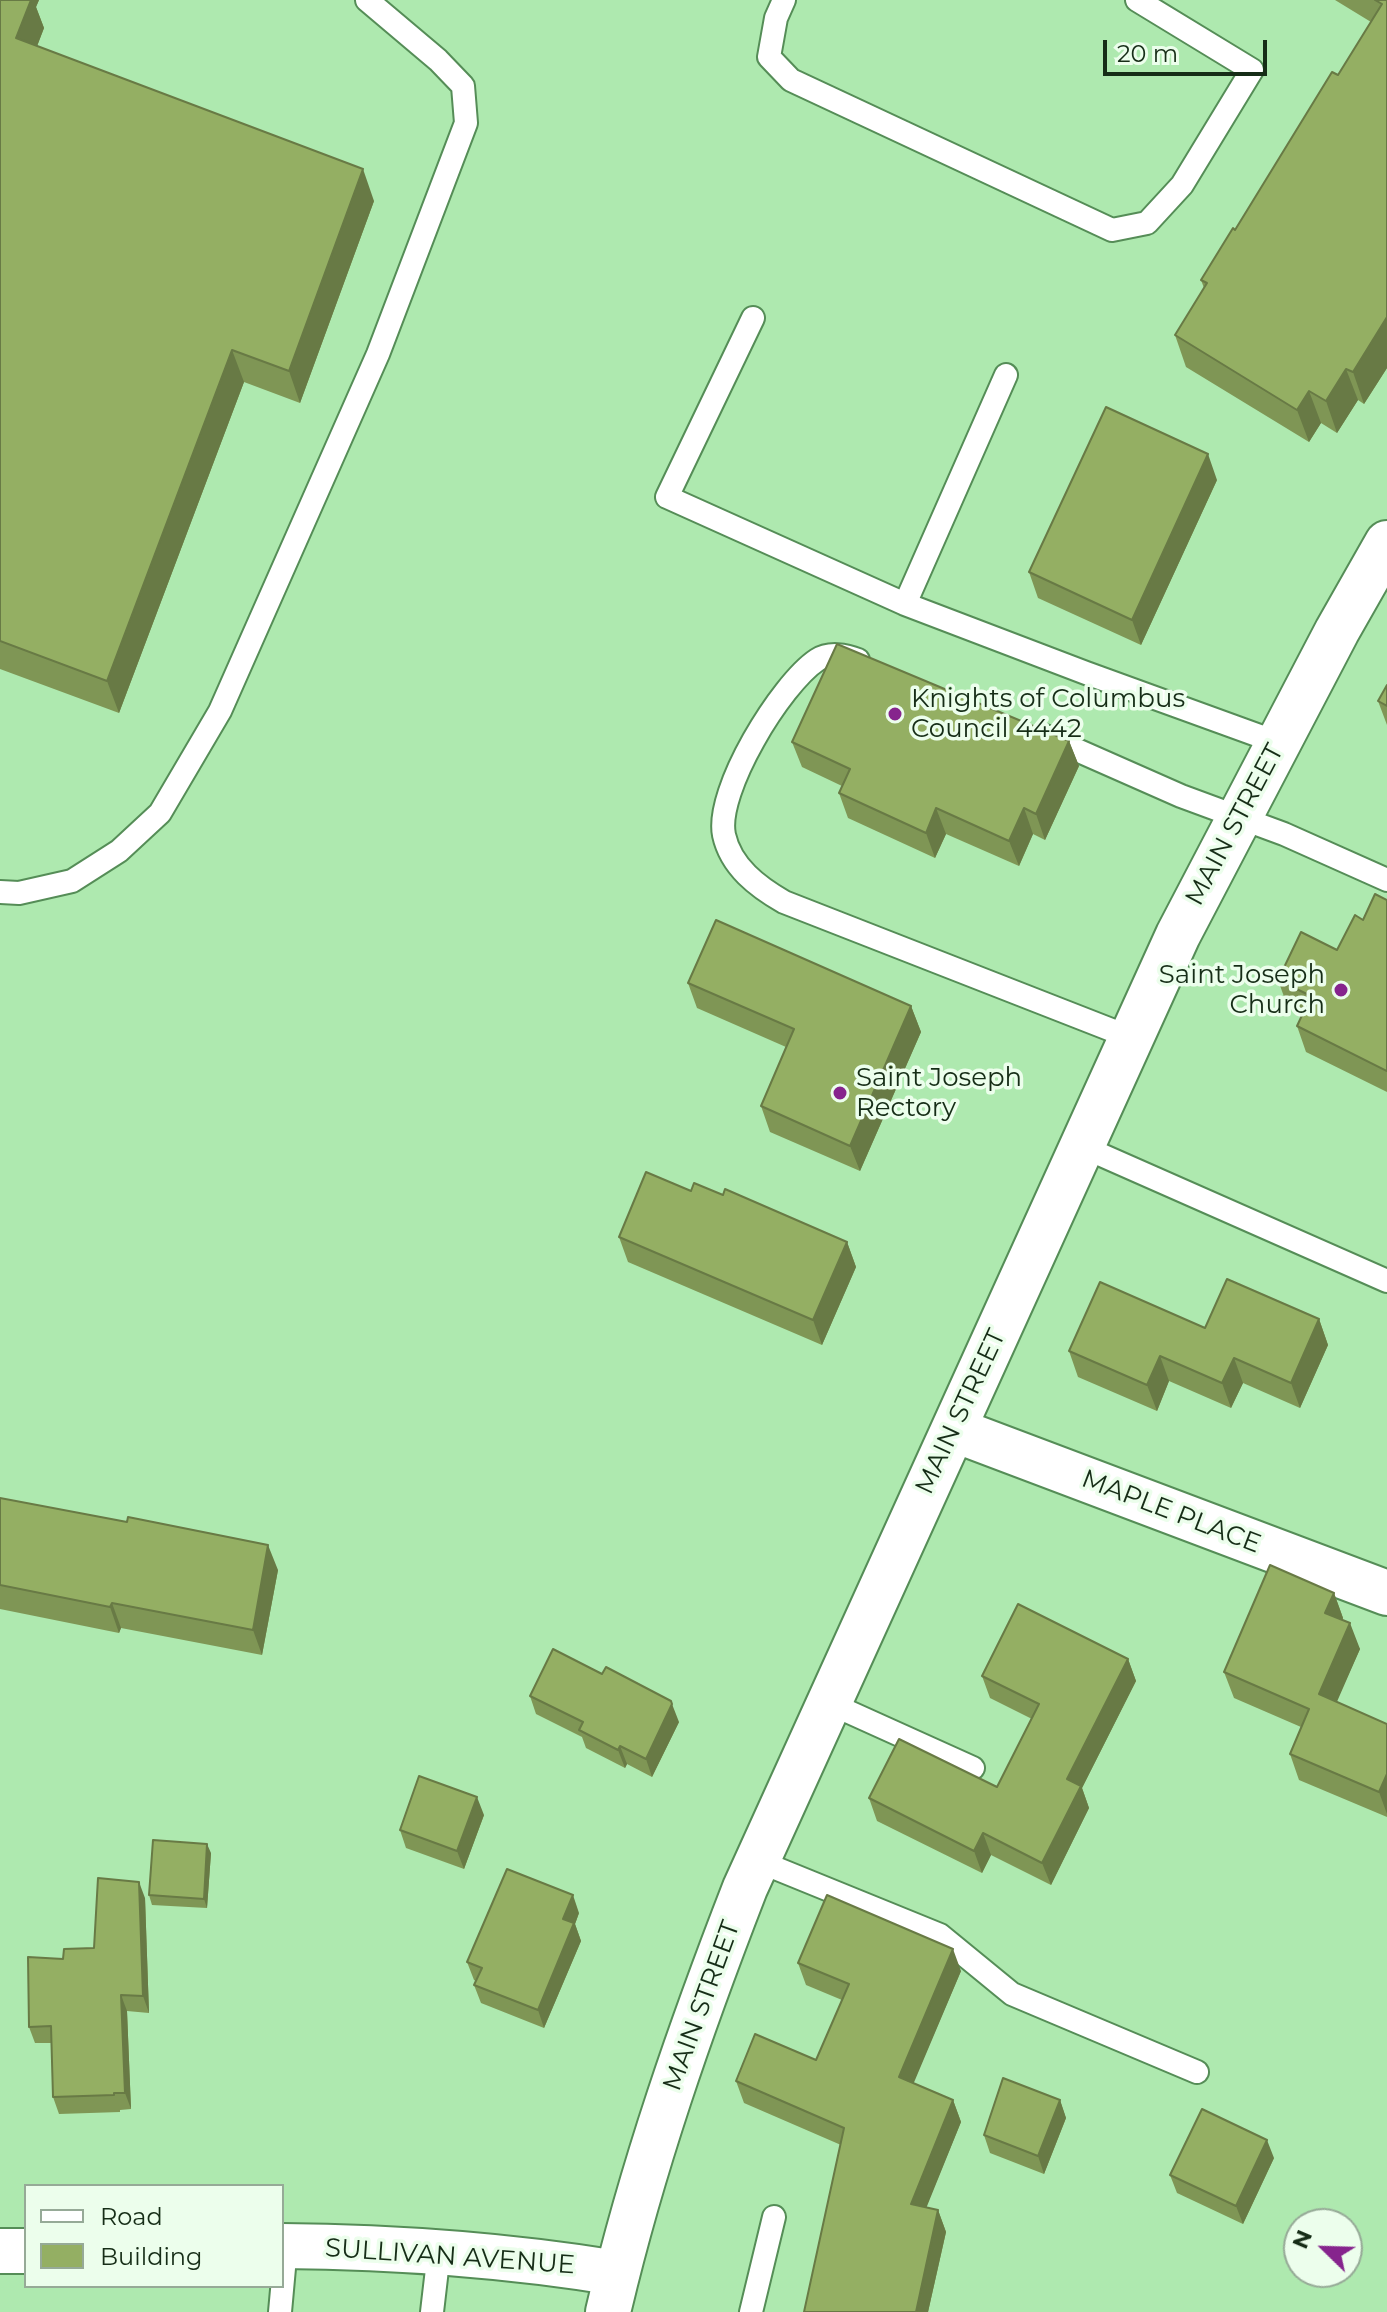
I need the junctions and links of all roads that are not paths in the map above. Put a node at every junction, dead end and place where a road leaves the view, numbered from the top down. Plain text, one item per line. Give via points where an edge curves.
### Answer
1 (367, 0) edge
2 (784, 0) edge
3 (1137, 0) edge
4 (753, 318) dead end
5 (1006, 375) dead end
6 (1385, 552) edge
7 (905, 604) junction
8 (885, 670) edge
9 (1024, 727) edge
10 (1279, 743) junction
11 (1239, 818) junction
12 (1387, 880) edge
13 (0, 892) edge
14 (1132, 1038) junction
15 (1081, 1146) junction
16 (1387, 1281) edge
17 (955, 1430) junction
18 (1387, 1593) edge
19 (829, 1703) junction
20 (973, 1768) dead end
21 (758, 1861) junction
22 (1197, 2072) dead end
23 (774, 2217) dead end
24 (284, 2246) edge
25 (0, 2251) edge
26 (24, 2251) edge
27 (439, 2252) junction
28 (281, 2288) edge
29 (613, 2292) edge
30 (280, 2312) edge
31 (432, 2312) edge
32 (751, 2312) edge

1 - 13 lane via 463,86 466,123 378,354 220,711 160,813 119,851 72,881
2 - 3 lane via 769,57 791,80 1112,230 1147,223 1182,185 1252,70
4 - 7 lane via 667,497
5 - 7 lane
6 - 10 main road, MAIN STREET
7 - 10 lane
8 - 14 lane via 844,654 820,658 800,675 743,759 726,804 724,833 732,857 757,886 784,902
9 - 11 lane
10 - 11 main road, MAIN STREET
11 - 12 lane
11 - 14 main road, MAIN STREET
14 - 15 main road, MAIN STREET
15 - 16 lane
15 - 17 main road, MAIN STREET
17 - 18 main road, MAPLE PLACE
17 - 19 main road, MAIN STREET
19 - 20 lane
19 - 21 main road, MAIN STREET
21 - 22 lane via 940,1935 1012,1994
21 - 29 main road, MAIN STREET via 698,2011
23 - 32 lane
24 - 27 main road, SULLIVAN AVENUE
25 - 26 main road
27 - 29 main road, SULLIVAN AVENUE via 569,2265
27 - 31 lane
28 - 30 lane

